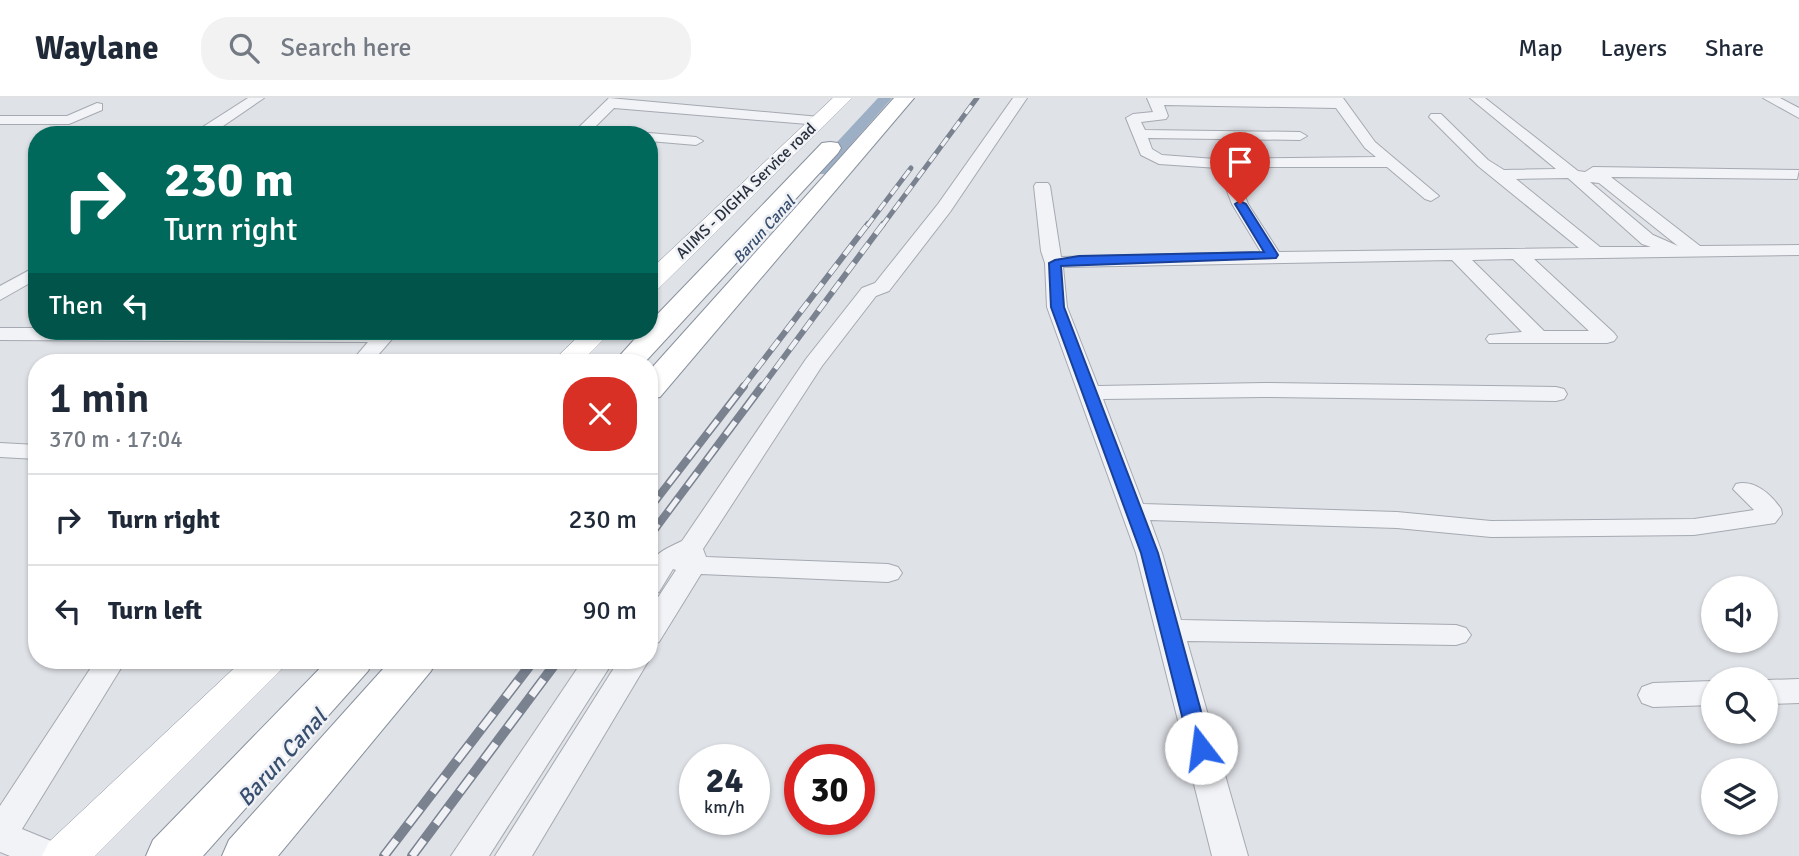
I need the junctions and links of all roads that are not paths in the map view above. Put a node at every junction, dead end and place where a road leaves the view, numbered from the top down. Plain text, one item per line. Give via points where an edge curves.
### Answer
1 (257, 98) edge
2 (843, 98) edge
3 (876, 98) edge
4 (904, 98) edge
5 (1005, 98) edge
6 (1020, 98) edge
7 (1477, 98) edge
8 (1770, 98) edge
9 (1155, 99) edge
10 (614, 101) edge
11 (1338, 101) edge
12 (97, 107) dead end
13 (1799, 114) edge
14 (1436, 117) dead end
15 (0, 120) edge
16 (820, 121) junction
17 (214, 126) edge
18 (588, 126) edge
19 (1140, 134) junction
20 (1300, 136) dead end
21 (658, 138) edge
22 (696, 141) dead end
23 (1220, 162) junction
24 (1392, 162) junction
25 (1571, 172) junction
26 (1501, 175) junction
27 (1798, 175) edge
28 (1042, 186) dead end
29 (1431, 196) dead end
30 (1799, 250) edge
31 (1668, 251) junction
32 (1695, 251) junction
33 (1595, 252) junction
34 (1455, 253) junction
35 (1517, 253) junction
36 (1272, 255) junction
37 (1055, 263) junction
38 (658, 275) edge
39 (28, 277) edge
40 (869, 292) junction
41 (0, 294) edge
42 (658, 331) edge
43 (0, 334) edge
44 (28, 334) edge
45 (1539, 337) junction
46 (1496, 339) dead end
47 (381, 340) edge
48 (588, 340) edge
49 (650, 340) edge
50 (368, 354) edge
51 (574, 354) edge
52 (636, 354) edge
53 (658, 380) edge
54 (1089, 393) junction
55 (1556, 394) dead end
56 (0, 450) edge
57 (28, 452) edge
58 (1745, 489) dead end
59 (1134, 512) junction
60 (683, 557) junction
61 (888, 573) dead end
62 (658, 578) edge
63 (658, 614) edge
64 (1170, 630) junction
65 (1456, 635) dead end
66 (105, 669) edge
67 (258, 669) edge
68 (345, 669) edge
69 (408, 669) edge
70 (593, 669) edge
71 (628, 669) edge
72 (1799, 691) edge
73 (1778, 692) edge
74 (1701, 693) edge
75 (1653, 695) dead end
76 (0, 836) edge
77 (48, 856) edge
78 (65, 856) edge
79 (171, 856) edge
80 (247, 856) edge
81 (468, 856) edge
82 (513, 856) edge
83 (1230, 856) edge

1 - 17 street
2 - 16 main road, AIIMS - DIGHA Service road
3 - 42 highway
4 - 53 highway
5 - 40 street via 865,284
6 - 40 street via 944,208 882,287
7 - 25 street
8 - 13 street
9 - 11 street
9 - 19 street via 1160,116 1133,118
10 - 16 street
10 - 18 street
11 - 24 street via 1362,136
12 - 15 street via 69,120
14 - 26 street
16 - 38 main road, AIIMS - DIGHA Service road
19 - 20 street
19 - 23 street via 1146,152 1153,157
21 - 22 street
23 - 24 street
23 - 36 street
24 - 29 street
25 - 26 street
25 - 27 street
26 - 33 street
28 - 37 street
30 - 32 street
31 - 32 street
31 - 32 street via 1648,240 1576,178 1604,179
31 - 33 street
33 - 35 street
34 - 35 street
34 - 36 street
34 - 45 street
35 - 45 street via 1607,337
36 - 37 street
37 - 54 street via 1058,307
39 - 41 street
40 - 60 street via 813,363
43 - 44 street
45 - 46 street
47 - 50 street
48 - 51 main road
49 - 52 highway
54 - 55 street
54 - 59 street
56 - 57 street
58 - 59 street via 1768,509 1766,517 1694,527 1491,529 1397,520
59 - 64 street
60 - 61 street
60 - 62 street
60 - 63 street
64 - 65 street
64 - 83 street
66 - 76 street
67 - 78 main road
68 - 79 highway
69 - 80 highway
70 - 81 street
71 - 82 street
72 - 73 street
74 - 75 street
76 - 77 street

